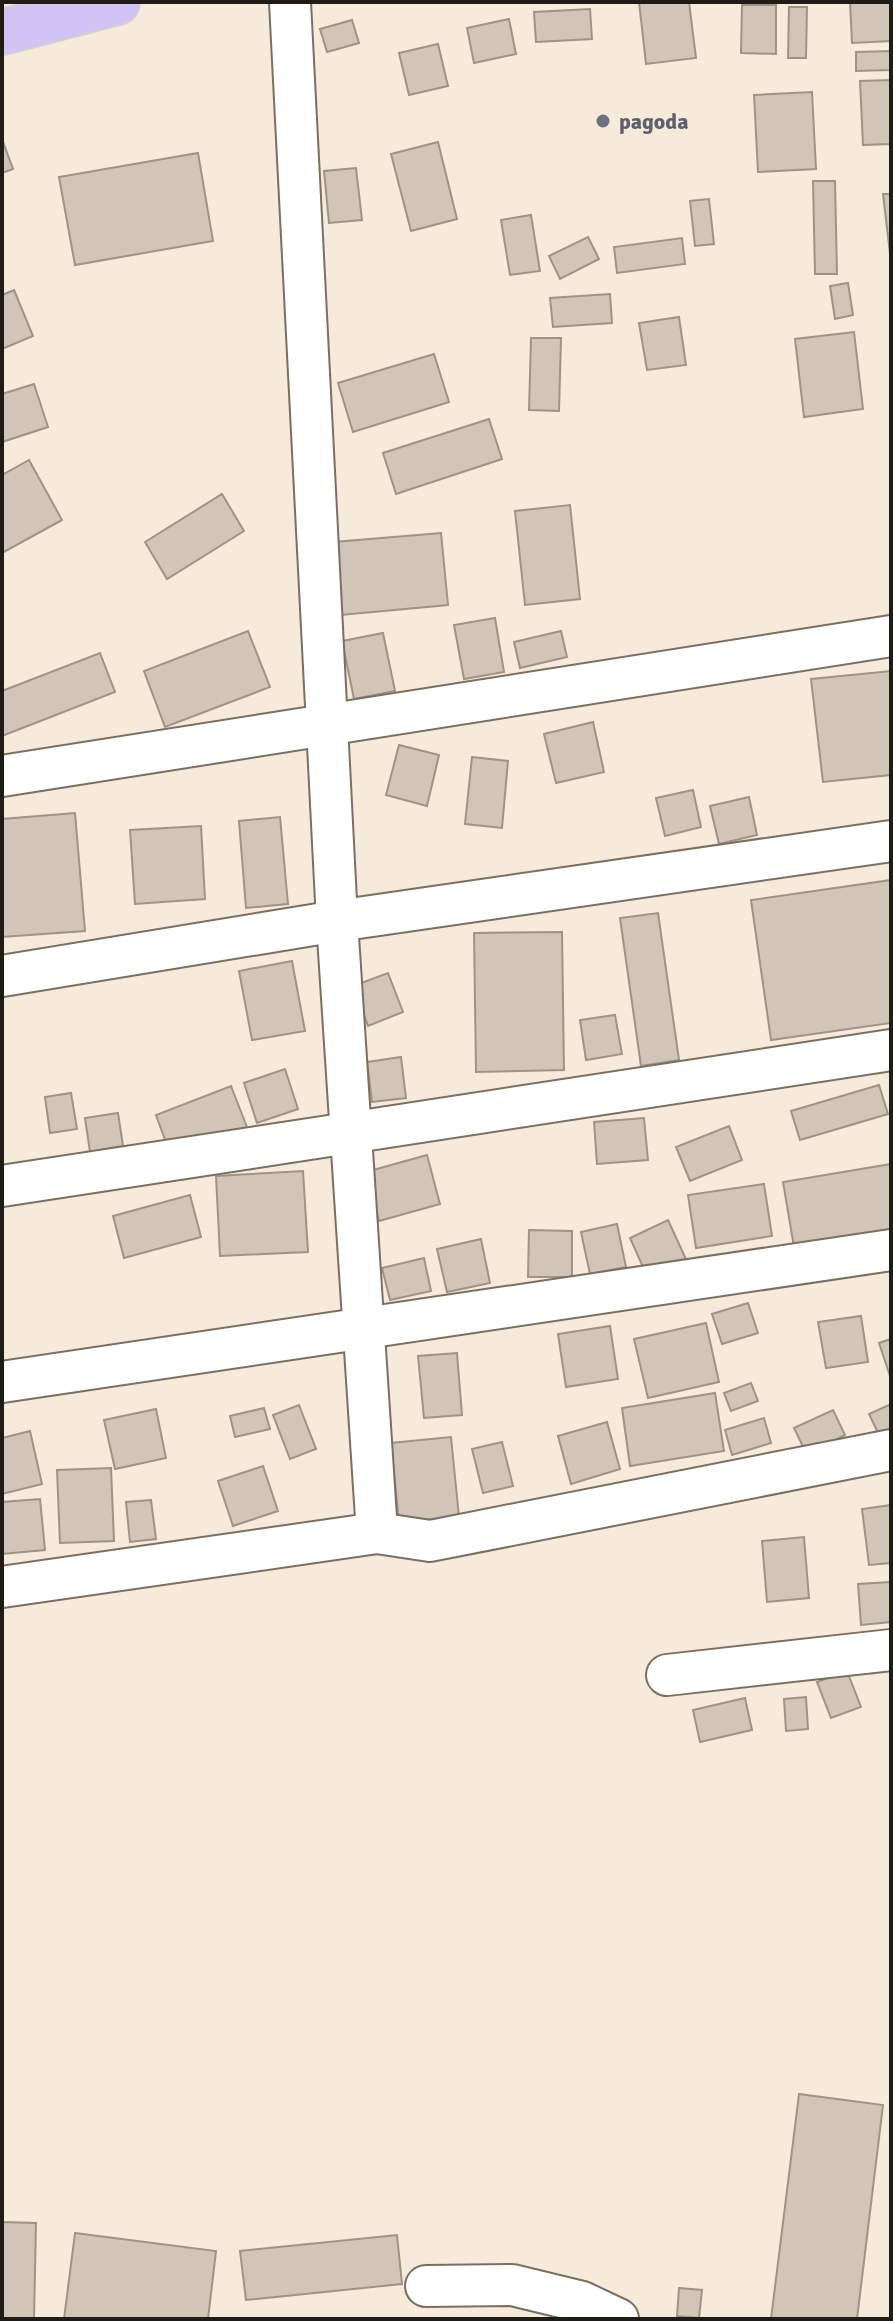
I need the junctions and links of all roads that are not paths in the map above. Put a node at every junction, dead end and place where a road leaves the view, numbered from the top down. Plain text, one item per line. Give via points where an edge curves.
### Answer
1 (117, 2) edge
2 (290, 2) edge
3 (2, 32) edge
4 (891, 636) edge
5 (327, 725) junction
6 (2, 776) edge
7 (891, 841) edge
8 (337, 921) junction
9 (2, 976) edge
10 (891, 1050) edge
11 (354, 1134) junction
12 (2, 1186) edge
13 (891, 1250) edge
14 (362, 1331) junction
15 (2, 1382) edge
16 (891, 1450) edge
17 (377, 1533) junction
18 (2, 1587) edge
19 (891, 1650) edge
20 (667, 1675) dead end
21 (426, 2286) dead end
22 (618, 2319) edge

1 - 3 main road
2 - 5 street
4 - 5 street
5 - 6 street
5 - 8 street
7 - 8 street
8 - 9 street
8 - 11 street
10 - 11 street
11 - 12 street
11 - 14 street
13 - 14 street
14 - 15 street
14 - 17 street
16 - 17 street via 430,1541
17 - 18 street
19 - 20 street
21 - 22 street via 512,2285 582,2302

